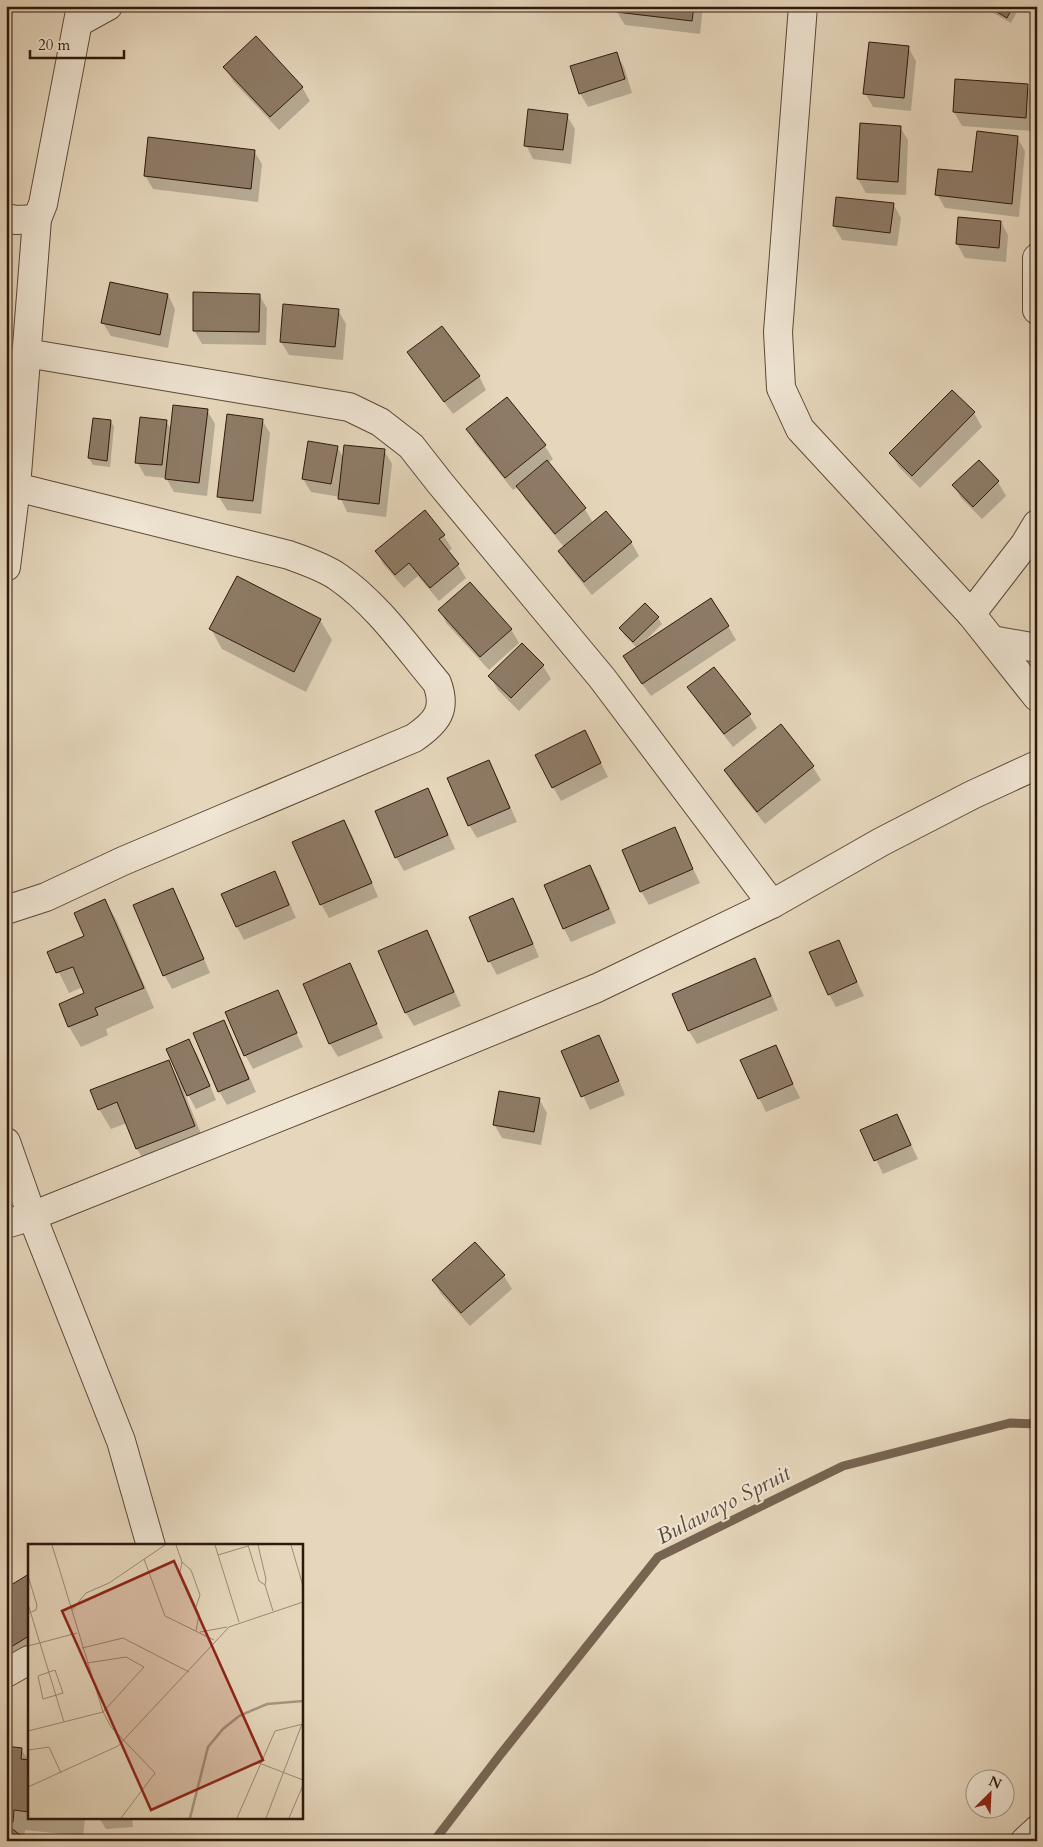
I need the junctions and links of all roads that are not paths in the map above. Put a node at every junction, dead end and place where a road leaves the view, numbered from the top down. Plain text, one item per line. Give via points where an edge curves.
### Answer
1 (108, 6) edge
2 (803, 6) edge
3 (80, 14) edge
4 (6, 218) edge
5 (37, 219) junction
6 (1037, 258) edge
7 (1037, 310) edge
8 (26, 353) junction
9 (16, 487) junction
10 (1037, 524) edge
11 (6, 567) edge
12 (971, 614) junction
13 (992, 640) junction
14 (1037, 648) edge
15 (1037, 697) edge
16 (1037, 765) edge
17 (772, 904) junction
18 (6, 910) edge
19 (6, 1142) edge
20 (19, 1220) edge
21 (150, 1544) edge
22 (28, 1661) edge
23 (6, 1673) edge
24 (1037, 1830) edge
25 (1025, 1841) edge

1 - 3 street
2 - 12 street via 778,332 780,388 800,429
3 - 5 street via 43,204
4 - 5 street
5 - 8 street
6 - 7 street
8 - 9 street
8 - 17 street via 349,407 380,422 412,446 602,678
9 - 11 street
9 - 18 street via 289,555 337,576 368,602 437,683 442,697 440,711 430,727 414,738 123,861 46,897
10 - 12 street
12 - 13 street
13 - 14 street
13 - 15 street
16 - 17 street via 881,842
17 - 20 street via 597,988
19 - 20 street
20 - 21 street via 121,1441
22 - 23 street
24 - 25 street

